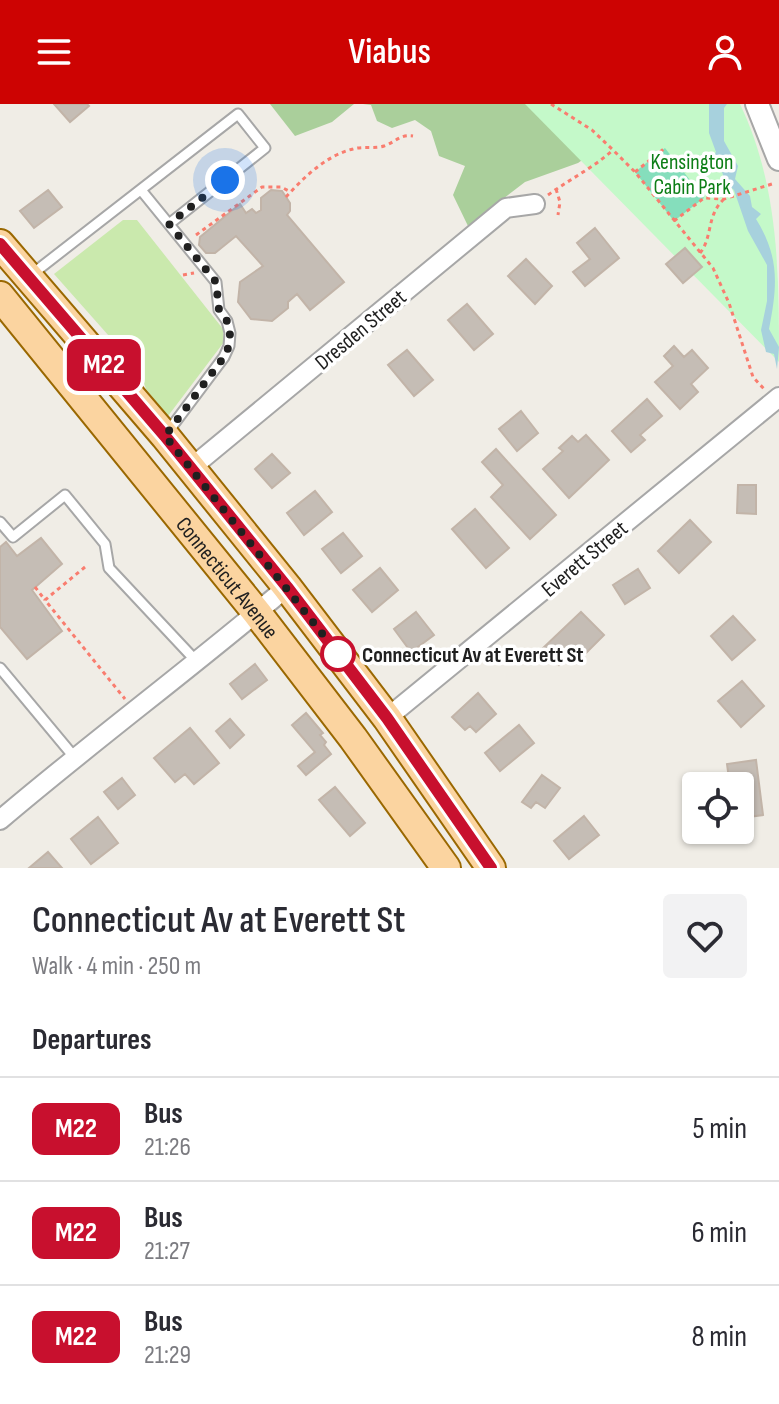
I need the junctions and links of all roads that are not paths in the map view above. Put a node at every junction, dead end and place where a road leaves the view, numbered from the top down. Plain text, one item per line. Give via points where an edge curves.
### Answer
1 (757, 104) edge
2 (779, 159) edge
3 (141, 190) junction
4 (535, 204) road end
5 (169, 224) junction
6 (0, 244) edge
7 (29, 277) junction
8 (0, 296) edge
9 (777, 398) edge
10 (165, 436) junction
11 (191, 468) junction
12 (1, 525) edge
13 (287, 587) junction
14 (257, 613) junction
15 (197, 662) junction
16 (0, 668) edge
17 (387, 718) junction
18 (75, 758) junction
19 (0, 820) edge
20 (446, 868) edge
21 (491, 868) edge

1 - 2 street
3 - 5 lane
3 - 5 lane via 238,114 265,148
3 - 7 lane
4 - 11 street, Dresden Street via 506,208
5 - 10 lane via 216,282 219,310 230,333 224,357
6 - 7 main road, Connecticut Avenue
7 - 10 main road, Connecticut Avenue
8 - 14 main road, Connecticut Avenue
9 - 17 street, Everett Street
10 - 11 main road, Connecticut Avenue
11 - 13 main road, Connecticut Avenue
12 - 15 lane via 13,537 65,495 105,544 109,568
13 - 14 street
13 - 17 main road, Connecticut Avenue
14 - 15 street
14 - 20 main road, Connecticut Avenue
15 - 18 street
16 - 18 lane
17 - 21 main road, Connecticut Avenue
18 - 19 street

